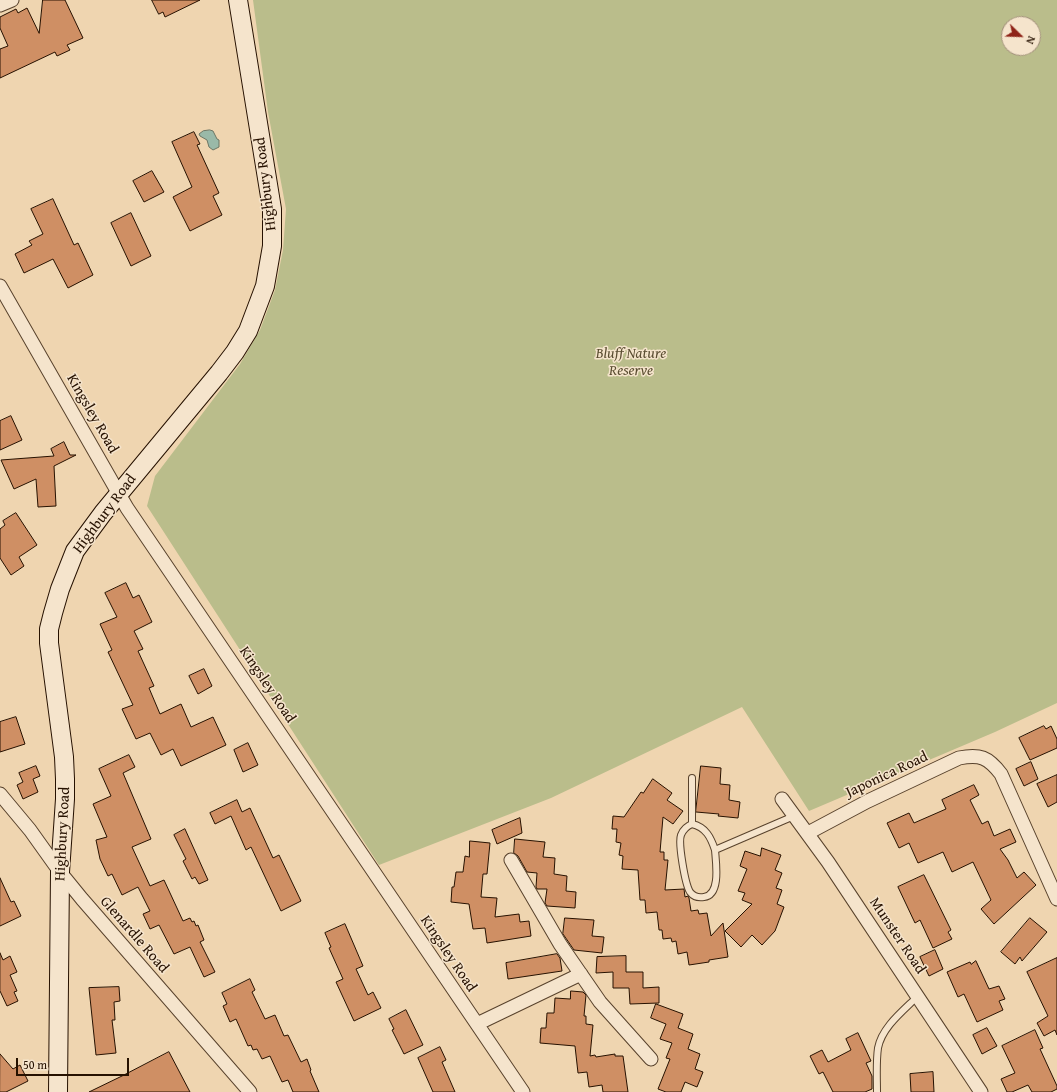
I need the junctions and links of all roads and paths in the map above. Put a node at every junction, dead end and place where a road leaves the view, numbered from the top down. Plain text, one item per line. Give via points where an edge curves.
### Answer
1 (12, 0) edge
2 (238, 0) edge
3 (0, 6) edge
4 (0, 286) edge
5 (119, 494) junction
6 (692, 778) dead end
7 (0, 794) edge
8 (782, 799) dead end
9 (794, 816) junction
10 (692, 824) junction
11 (808, 833) junction
12 (715, 850) junction
13 (511, 860) dead end
14 (60, 872) junction
15 (1057, 899) edge
16 (581, 974) junction
17 (918, 996) junction
18 (477, 1024) junction
19 (651, 1059) dead end
20 (878, 1091) edge
21 (58, 1092) edge
22 (250, 1092) edge
23 (523, 1092) edge
24 (981, 1092) edge

1 - 3 street
2 - 5 street, Highbury Road via 272,209 272,246 265,286 248,331 235,352
4 - 5 street, Kingsley Road
5 - 14 street, Highbury Road via 75,551 60,589 49,629 65,779
5 - 18 street, Kingsley Road
6 - 10 lane
7 - 14 street, Glenardle Road
8 - 9 street, Munster Road
9 - 11 street, Munster Road
9 - 12 lane
10 - 12 lane via 711,837
10 - 12 lane via 683,830 680,840 686,884 697,897 707,896 714,889 717,873
11 - 15 street, Japonica Road via 959,758 983,758 992,763 1001,774
11 - 17 street, Munster Road
13 - 16 street via 560,944
14 - 21 street, Highbury Road
14 - 22 street, Glenardle Road
16 - 18 street
16 - 19 street via 600,1002
17 - 20 lane via 889,1025 882,1037 878,1048
17 - 24 street, Munster Road
18 - 23 street, Kingsley Road

